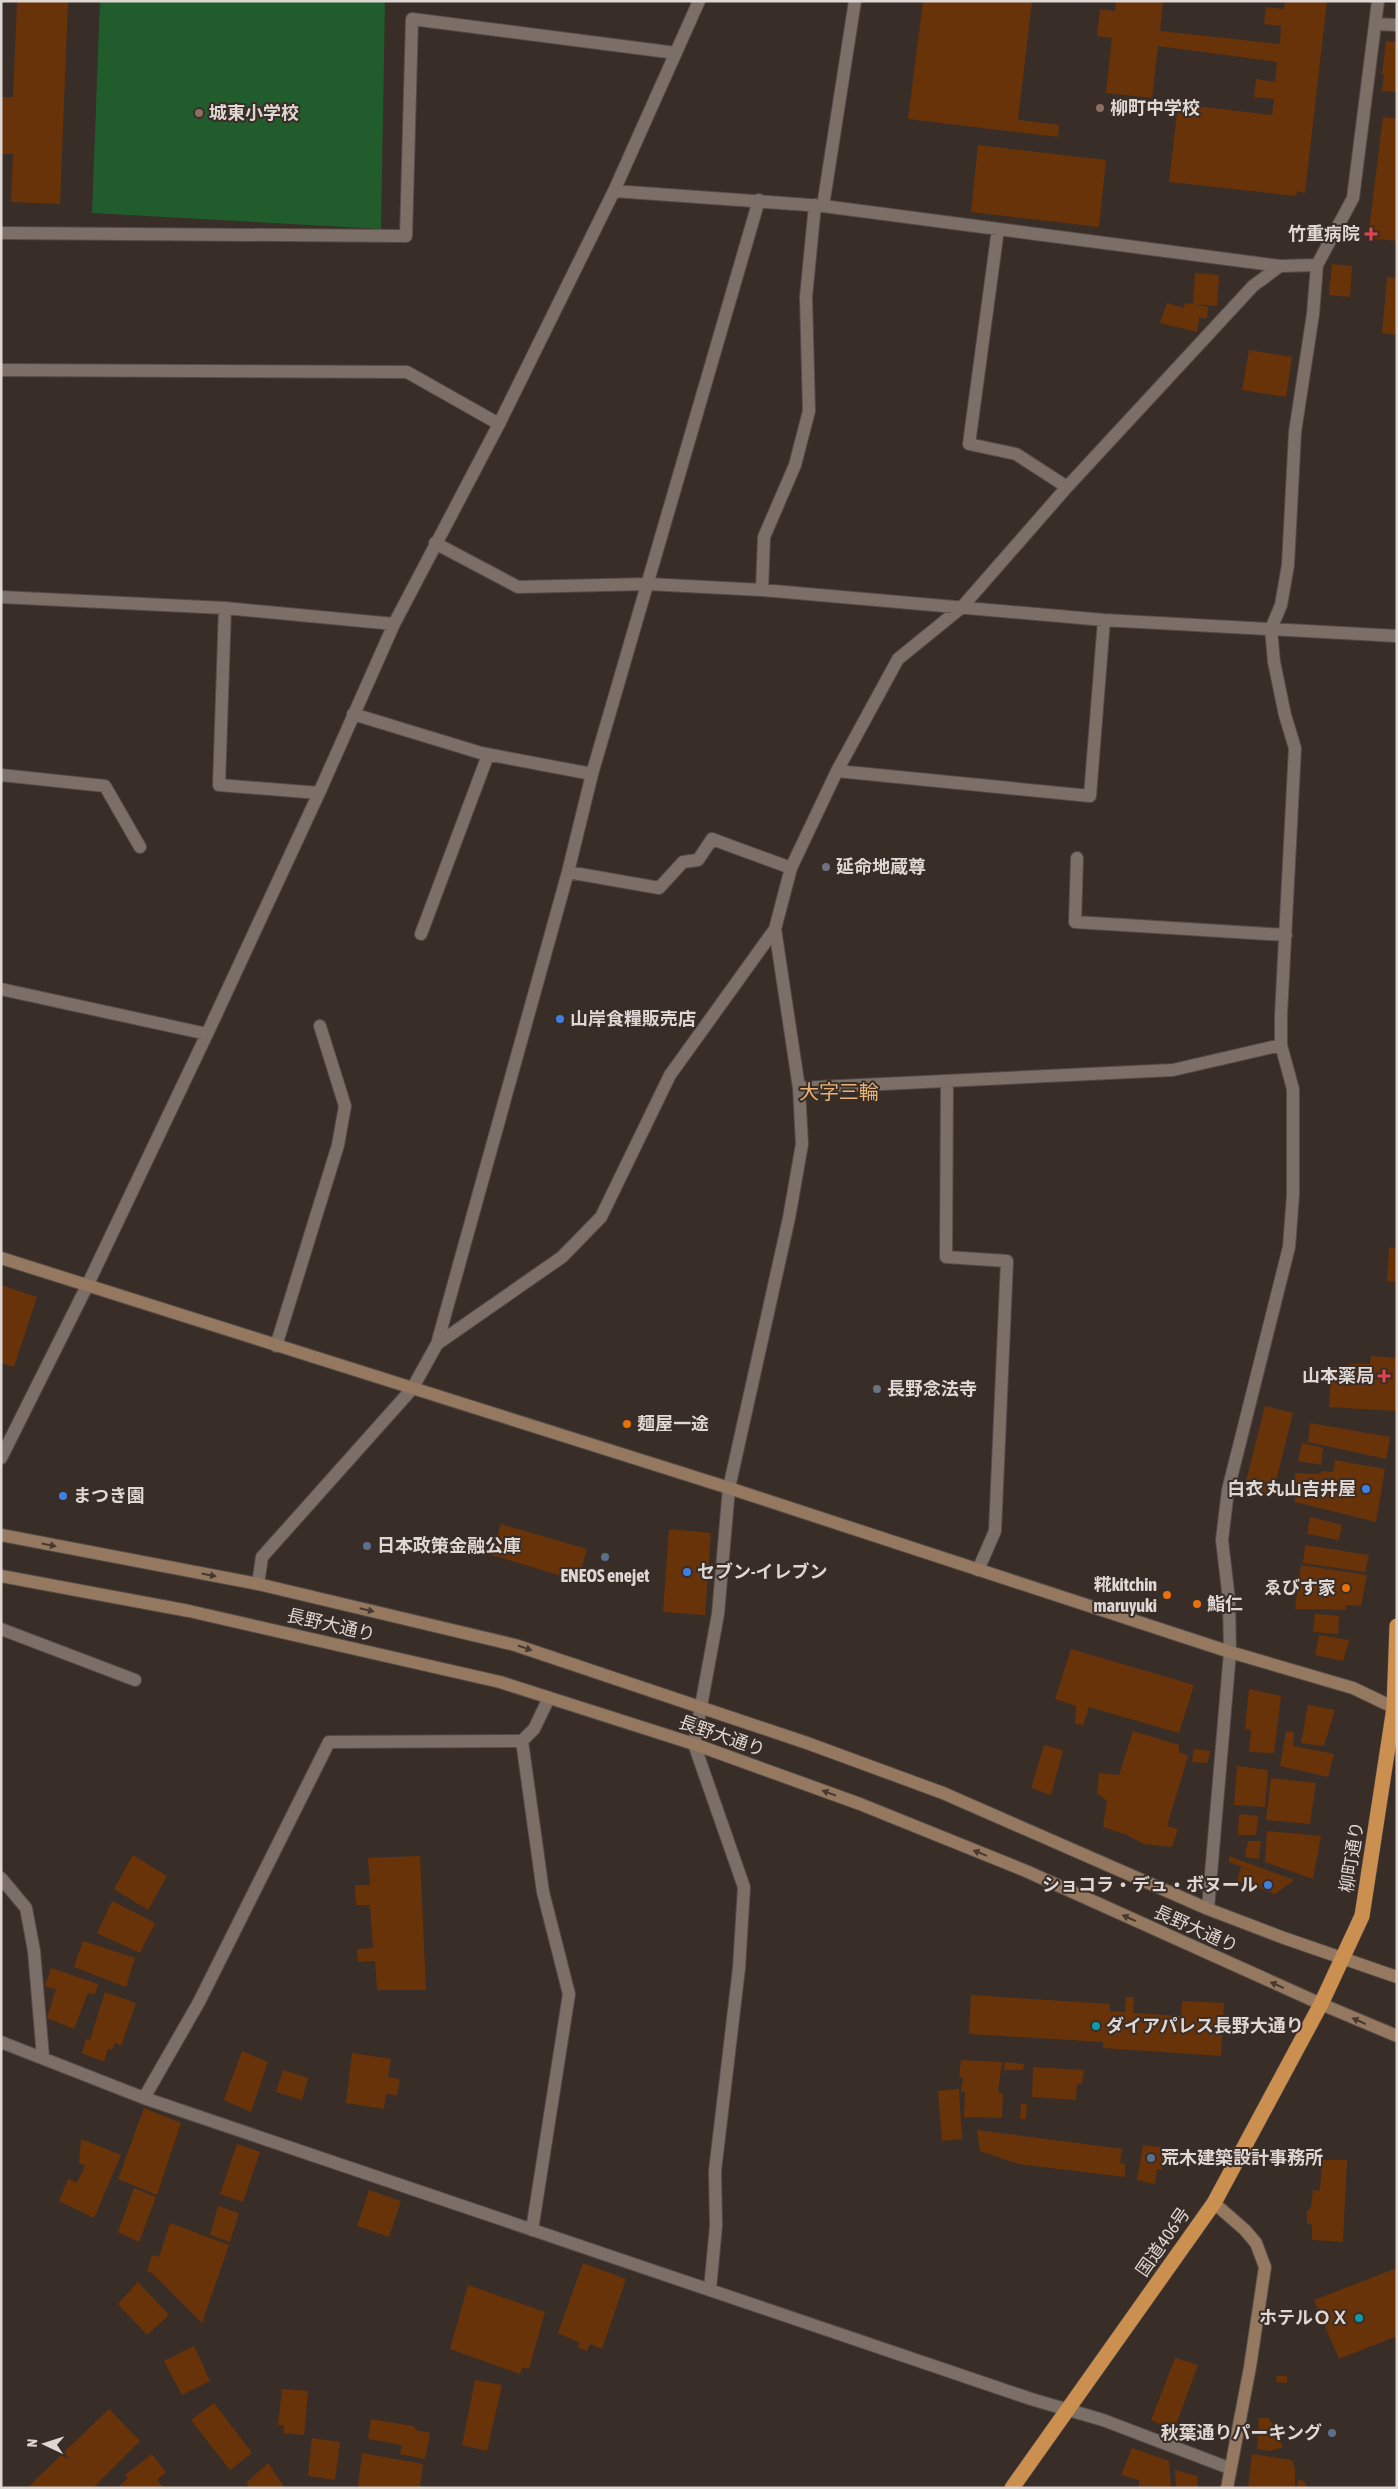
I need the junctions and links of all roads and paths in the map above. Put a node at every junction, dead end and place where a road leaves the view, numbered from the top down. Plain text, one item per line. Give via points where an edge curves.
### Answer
1 (699, 1) edge
2 (856, 1) edge
3 (1378, 1) edge
4 (1376, 24) junction
5 (1397, 25) edge
6 (676, 53) junction
7 (614, 191) junction
8 (758, 200) junction
9 (819, 206) junction
10 (998, 230) junction
11 (1, 233) edge
12 (1318, 265) junction
13 (1280, 266) junction
14 (1, 370) edge
15 (499, 424) junction
16 (1067, 487) junction
17 (435, 543) junction
18 (648, 584) junction
19 (762, 590) junction
20 (1, 597) edge
21 (962, 607) junction
22 (225, 608) junction
23 (1104, 620) junction
24 (394, 624) junction
25 (1271, 629) junction
26 (1397, 636) edge
27 (353, 714) junction
28 (488, 754) junction
29 (837, 771) junction
30 (592, 774) junction
31 (1, 775) edge
32 (319, 793) junction
33 (140, 847) dead end
34 (1077, 858) dead end
35 (791, 868) junction
36 (568, 872) junction
37 (775, 929) junction
38 (421, 934) dead end
39 (1286, 935) junction
40 (1, 989) edge
41 (320, 1026) dead end
42 (207, 1034) junction
43 (1281, 1046) junction
44 (948, 1081) junction
45 (799, 1088) junction
46 (1, 1258) edge
47 (87, 1286) junction
48 (437, 1344) junction
49 (276, 1346) junction
50 (412, 1389) junction
51 (1, 1458) edge
52 (729, 1488) junction
53 (1, 1536) edge
54 (978, 1570) junction
55 (1, 1576) edge
56 (258, 1584) junction
57 (1397, 1626) edge
58 (1, 1630) edge
59 (1230, 1652) junction
60 (135, 1680) dead end
61 (549, 1698) junction
62 (1396, 1705) edge
63 (701, 1709) junction
64 (522, 1741) junction
65 (694, 1744) junction
66 (1, 1878) edge
67 (1208, 1909) junction
68 (1344, 1958) junction
69 (1397, 1976) edge
70 (1321, 2004) junction
71 (1397, 2036) edge
72 (1, 2042) edge
73 (43, 2057) junction
74 (144, 2098) junction
75 (1214, 2203) junction
76 (532, 2230) junction
77 (710, 2290) junction
78 (1067, 2410) junction
79 (1229, 2468) junction
80 (1012, 2488) edge
81 (1227, 2488) edge

1 - 6 street
2 - 9 street
3 - 4 street
4 - 5 street
4 - 12 street via 1353,198
6 - 7 street
6 - 11 street via 412,19 406,236
7 - 8 street
7 - 15 street
8 - 9 street
8 - 18 street
9 - 10 street
9 - 19 street via 806,297 809,411 795,465 764,537
10 - 13 street
10 - 16 street via 969,444 1016,454
12 - 13 street
12 - 25 street via 1296,432 1288,565 1281,605
13 - 16 street via 1253,286
14 - 15 street via 407,372
15 - 17 street
16 - 21 street
17 - 18 street via 518,587
17 - 24 street
18 - 19 street
18 - 30 street
19 - 21 street
20 - 22 street
21 - 23 street
21 - 29 street via 898,660
22 - 24 street
22 - 32 street via 219,785
23 - 25 street
23 - 29 street via 1090,796
24 - 27 street
25 - 26 street
25 - 39 street via 1285,716 1295,748
27 - 28 street
27 - 32 street
28 - 30 street
28 - 38 street
29 - 35 street
30 - 36 street
31 - 33 street via 105,786
32 - 42 street
34 - 39 street via 1075,922
35 - 36 street via 712,839 698,860 683,862 659,888
35 - 37 street
36 - 48 street
37 - 45 street
37 - 48 street via 670,1075 601,1217 562,1258
39 - 43 street
40 - 42 street
41 - 49 street via 345,1106 338,1145
42 - 47 street
43 - 44 street via 1173,1070
43 - 59 street via 1293,1089 1293,1195 1289,1247 1228,1490 1222,1540 1229,1600
44 - 45 street
44 - 54 street via 946,1256 1007,1261 995,1531
45 - 52 street via 802,1144 789,1218
46 - 47 street
47 - 49 street
47 - 51 street
48 - 50 street
49 - 50 street
50 - 52 street
50 - 56 street via 262,1557
52 - 54 street
52 - 63 street via 718,1614
53 -> 56 street, 長野大通り
54 - 59 street
55 - 61 street, 長野大通り via 189,1611 500,1682
56 -> 63 street, 長野大通り via 515,1645
57 - 62 highway, 柳町通り
58 - 60 street
59 - 62 street via 1353,1688
59 - 67 street
61 - 64 street via 534,1729
61 - 65 street, 長野大通り
62 - 68 highway, 柳町通り via 1362,1916
63 - 65 street
63 - 67 street, 長野大通り via 943,1793
64 - 74 street via 329,1742 199,2002
64 - 76 street via 543,1892 569,1994
70 -> 65 street, 長野大通り via 1026,1871 860,1804
65 - 77 street via 744,1887 739,1968 715,2171 716,2226
66 - 73 street via 26,1908 34,1951
67 - 68 street, 長野大通り
68 - 69 street, 長野大通り
68 - 70 highway, 柳町通り
71 -> 70 street, 長野大通り
70 - 75 highway, 国道406号
72 - 73 street
73 - 74 street
74 - 76 street
75 - 78 highway, 国道406号
75 - 79 street via 1256,2243 1265,2268 1250,2367
76 - 77 street
77 - 78 street
78 - 79 street via 1104,2420
78 - 80 highway, 国道406号
79 - 81 street

